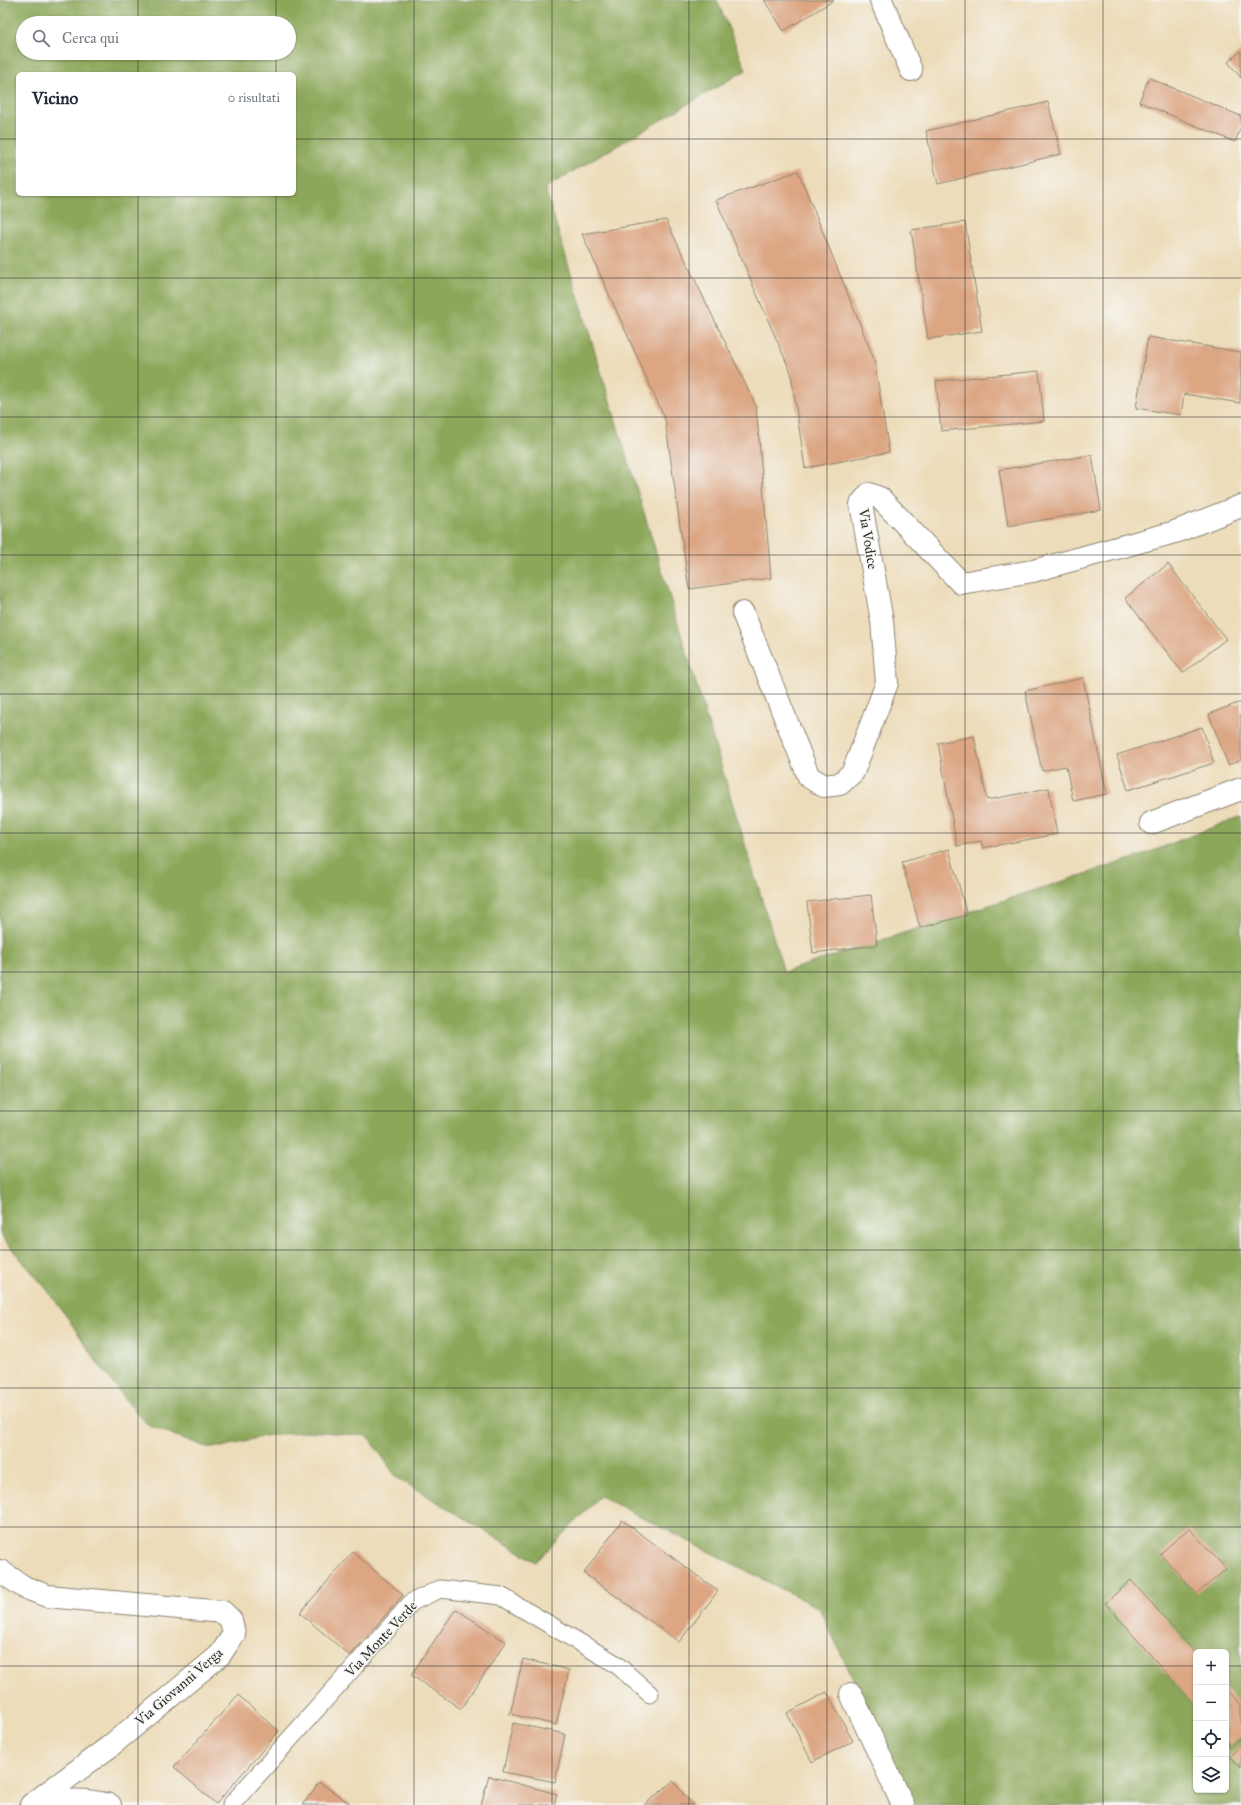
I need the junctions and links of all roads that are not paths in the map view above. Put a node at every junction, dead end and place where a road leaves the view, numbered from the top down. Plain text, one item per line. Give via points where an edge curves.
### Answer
1 (881, 0) edge
2 (911, 70) dead end
3 (1241, 506) edge
4 (743, 613) dead end
5 (1241, 789) edge
6 (1151, 823) dead end
7 (0, 1571) edge
8 (650, 1694) dead end
9 (851, 1694) dead end
10 (31, 1805) edge
11 (35, 1805) edge
12 (110, 1805) edge
13 (231, 1805) edge
14 (903, 1805) edge

1 - 2 street
3 - 4 street, Via Vodice via 1174,532 1033,570 961,583 880,498 869,494 861,504 882,621 887,683 853,772 840,784 824,786 809,777
5 - 6 street
7 - 10 street, Via Giovanni Verga via 24,1587 47,1596 223,1612 231,1620 234,1634 220,1655 109,1747
8 - 13 lane, Via Monte Verde via 616,1664 501,1596 440,1589 412,1602
9 - 14 street
11 - 12 street via 66,1800 90,1800

